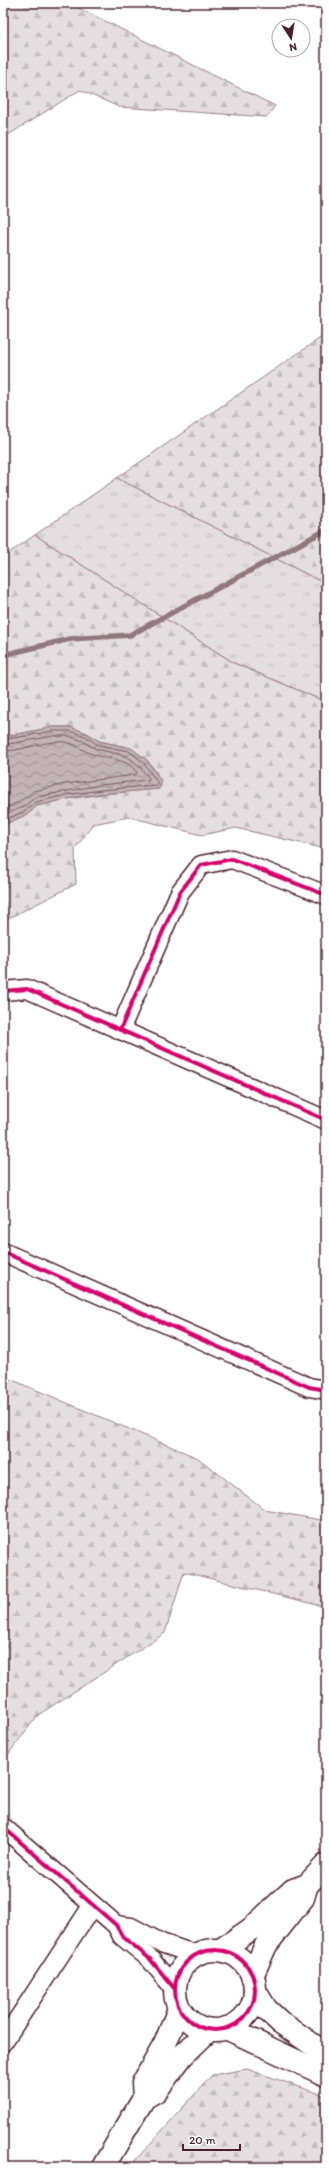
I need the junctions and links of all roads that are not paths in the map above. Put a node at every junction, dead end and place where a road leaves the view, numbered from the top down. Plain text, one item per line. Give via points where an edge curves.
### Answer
1 (326, 895) edge
2 (3, 991) edge
3 (120, 1030) junction
4 (326, 1120) edge
5 (3, 1252) edge
6 (326, 1390) edge
7 (3, 1828) edge
8 (326, 1865) edge
9 (307, 1885) junction
10 (92, 1906) junction
11 (116, 1925) junction
12 (222, 1949) junction
13 (194, 1954) junction
14 (254, 1984) junction
15 (174, 1988) junction
16 (179, 2009) junction
17 (217, 2029) junction
18 (3, 2042) edge
19 (326, 2054) edge
20 (326, 2075) edge
21 (144, 2098) junction
22 (103, 2167) edge

1 - 3 street via 232,859 201,865 180,892
2 - 3 street via 27,989
3 - 4 street
5 - 6 street via 309,1387
7 - 10 street
8 - 9 street
9 - 12 street via 293,1890 251,1929
9 - 14 street via 303,1898 266,1945
10 - 11 street
10 - 18 street
11 - 13 street via 131,1927 161,1943
11 - 15 street via 122,1936 150,1959
12 - 13 street
12 - 14 street via 232,1952 247,1965
13 - 15 street via 183,1964
14 - 17 street via 252,2003 246,2015 236,2024
14 - 19 street via 266,2009
15 - 16 street
16 - 17 street via 185,2018 196,2026
16 - 21 street via 165,2044 143,2083
17 - 20 street
17 - 21 street via 194,2042 156,2091
21 - 22 street

